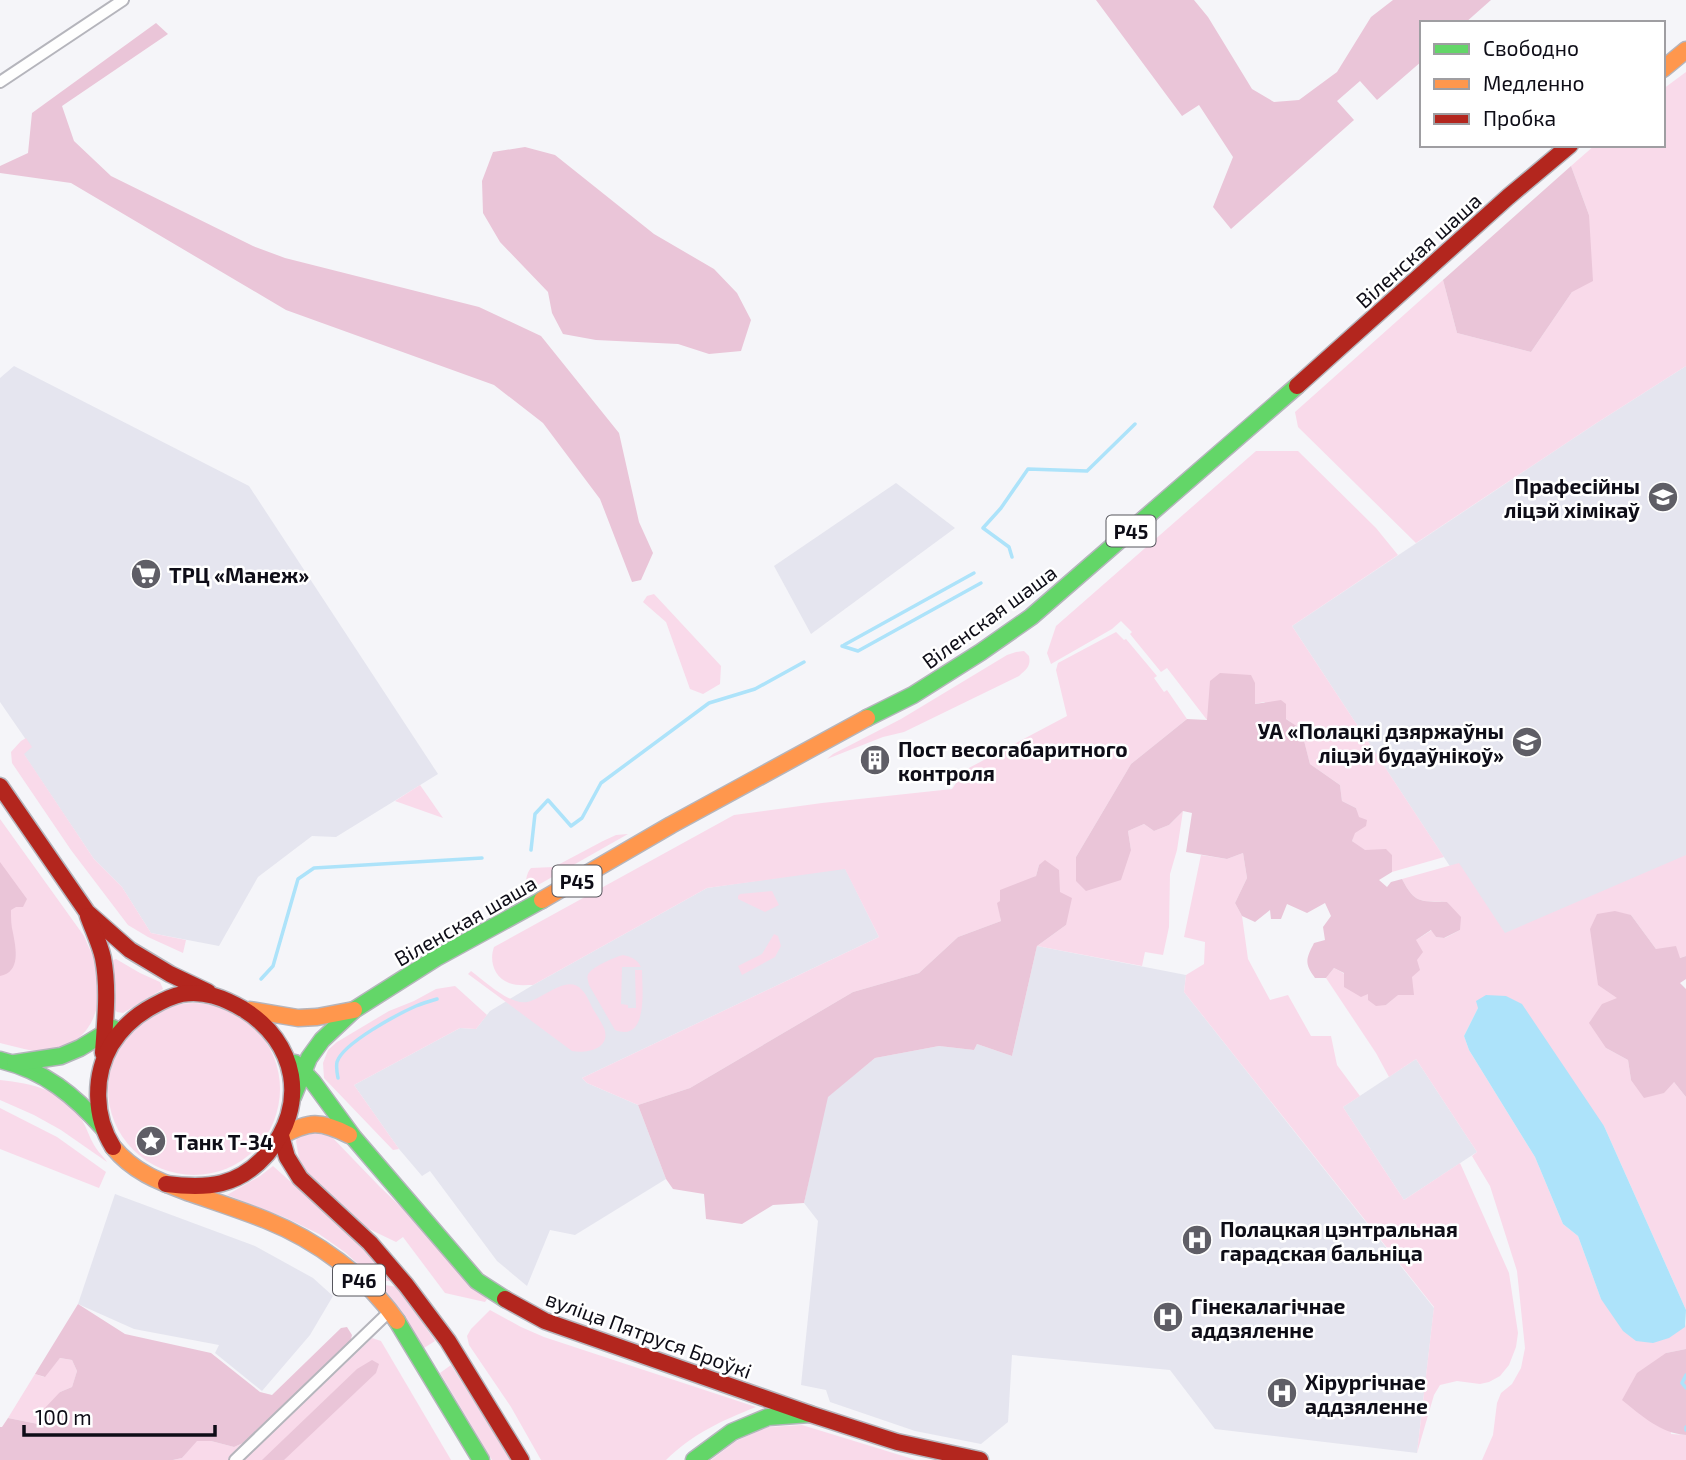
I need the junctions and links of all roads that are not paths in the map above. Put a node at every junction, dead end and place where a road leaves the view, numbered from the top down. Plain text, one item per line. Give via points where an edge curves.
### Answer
1 (123, 0) edge
2 (1686, 50) edge
3 (1665, 67) edge
4 (0, 82) edge
5 (1568, 147) edge
6 (0, 786) edge
7 (87, 912) junction
8 (215, 995) junction
9 (246, 1009) junction
10 (354, 1010) junction
11 (131, 1019) junction
12 (104, 1032) junction
13 (284, 1051) junction
14 (103, 1060) junction
15 (8, 1062) edge
16 (303, 1072) junction
17 (293, 1097) junction
18 (104, 1129) junction
19 (281, 1136) junction
20 (355, 1139) junction
21 (166, 1184) junction
22 (390, 1311) junction
23 (810, 1414) junction
24 (235, 1460) edge
25 (481, 1460) edge
26 (521, 1460) edge
27 (694, 1460) edge
28 (980, 1460) edge

1 - 4 street
2 - 3 main road
5 - 10 main road, Віленская шаша / Р45 via 1031,617 913,695 671,825 436,958
6 - 7 main road, Р46
7 - 8 main road, Р46 via 130,950
7 - 12 main road, Р46 via 103,955
8 - 9 main road, Р46
8 - 11 main road, Р46 via 181,994
9 - 10 main road, Р45 via 298,1018
9 - 13 main road, Р46 via 263,1021
10 - 16 main road, Р45 via 322,1040
11 - 12 main road
11 - 14 main road, Р46
12 - 14 main road, Р46
12 - 15 main road via 61,1056
13 - 16 main road, вуліца Пятруся Броўкі
13 - 17 main road, Р46 via 292,1071
14 - 18 main road, Р46 via 98,1102
15 - 18 main road via 74,1097
16 - 17 main road, Р45
16 - 20 main road, вуліца Пятруся Броўкі
17 - 19 main road, Р46
18 - 21 main road, Р46 via 126,1162
19 - 20 main road via 312,1122 325,1123
19 - 21 main road, Р46 via 268,1155 234,1180 190,1188
19 - 26 main road, Р46 via 300,1178 370,1243 448,1341
20 - 23 main road, вуліца Пятруся Броўкі via 477,1281 497,1294 545,1321
21 - 22 main road, Р46 via 307,1240 344,1266
22 - 24 street
22 - 25 main road, Р46
23 - 27 main road via 768,1417 732,1433
23 - 28 main road, вуліца Пятруся Броўкі via 897,1443

